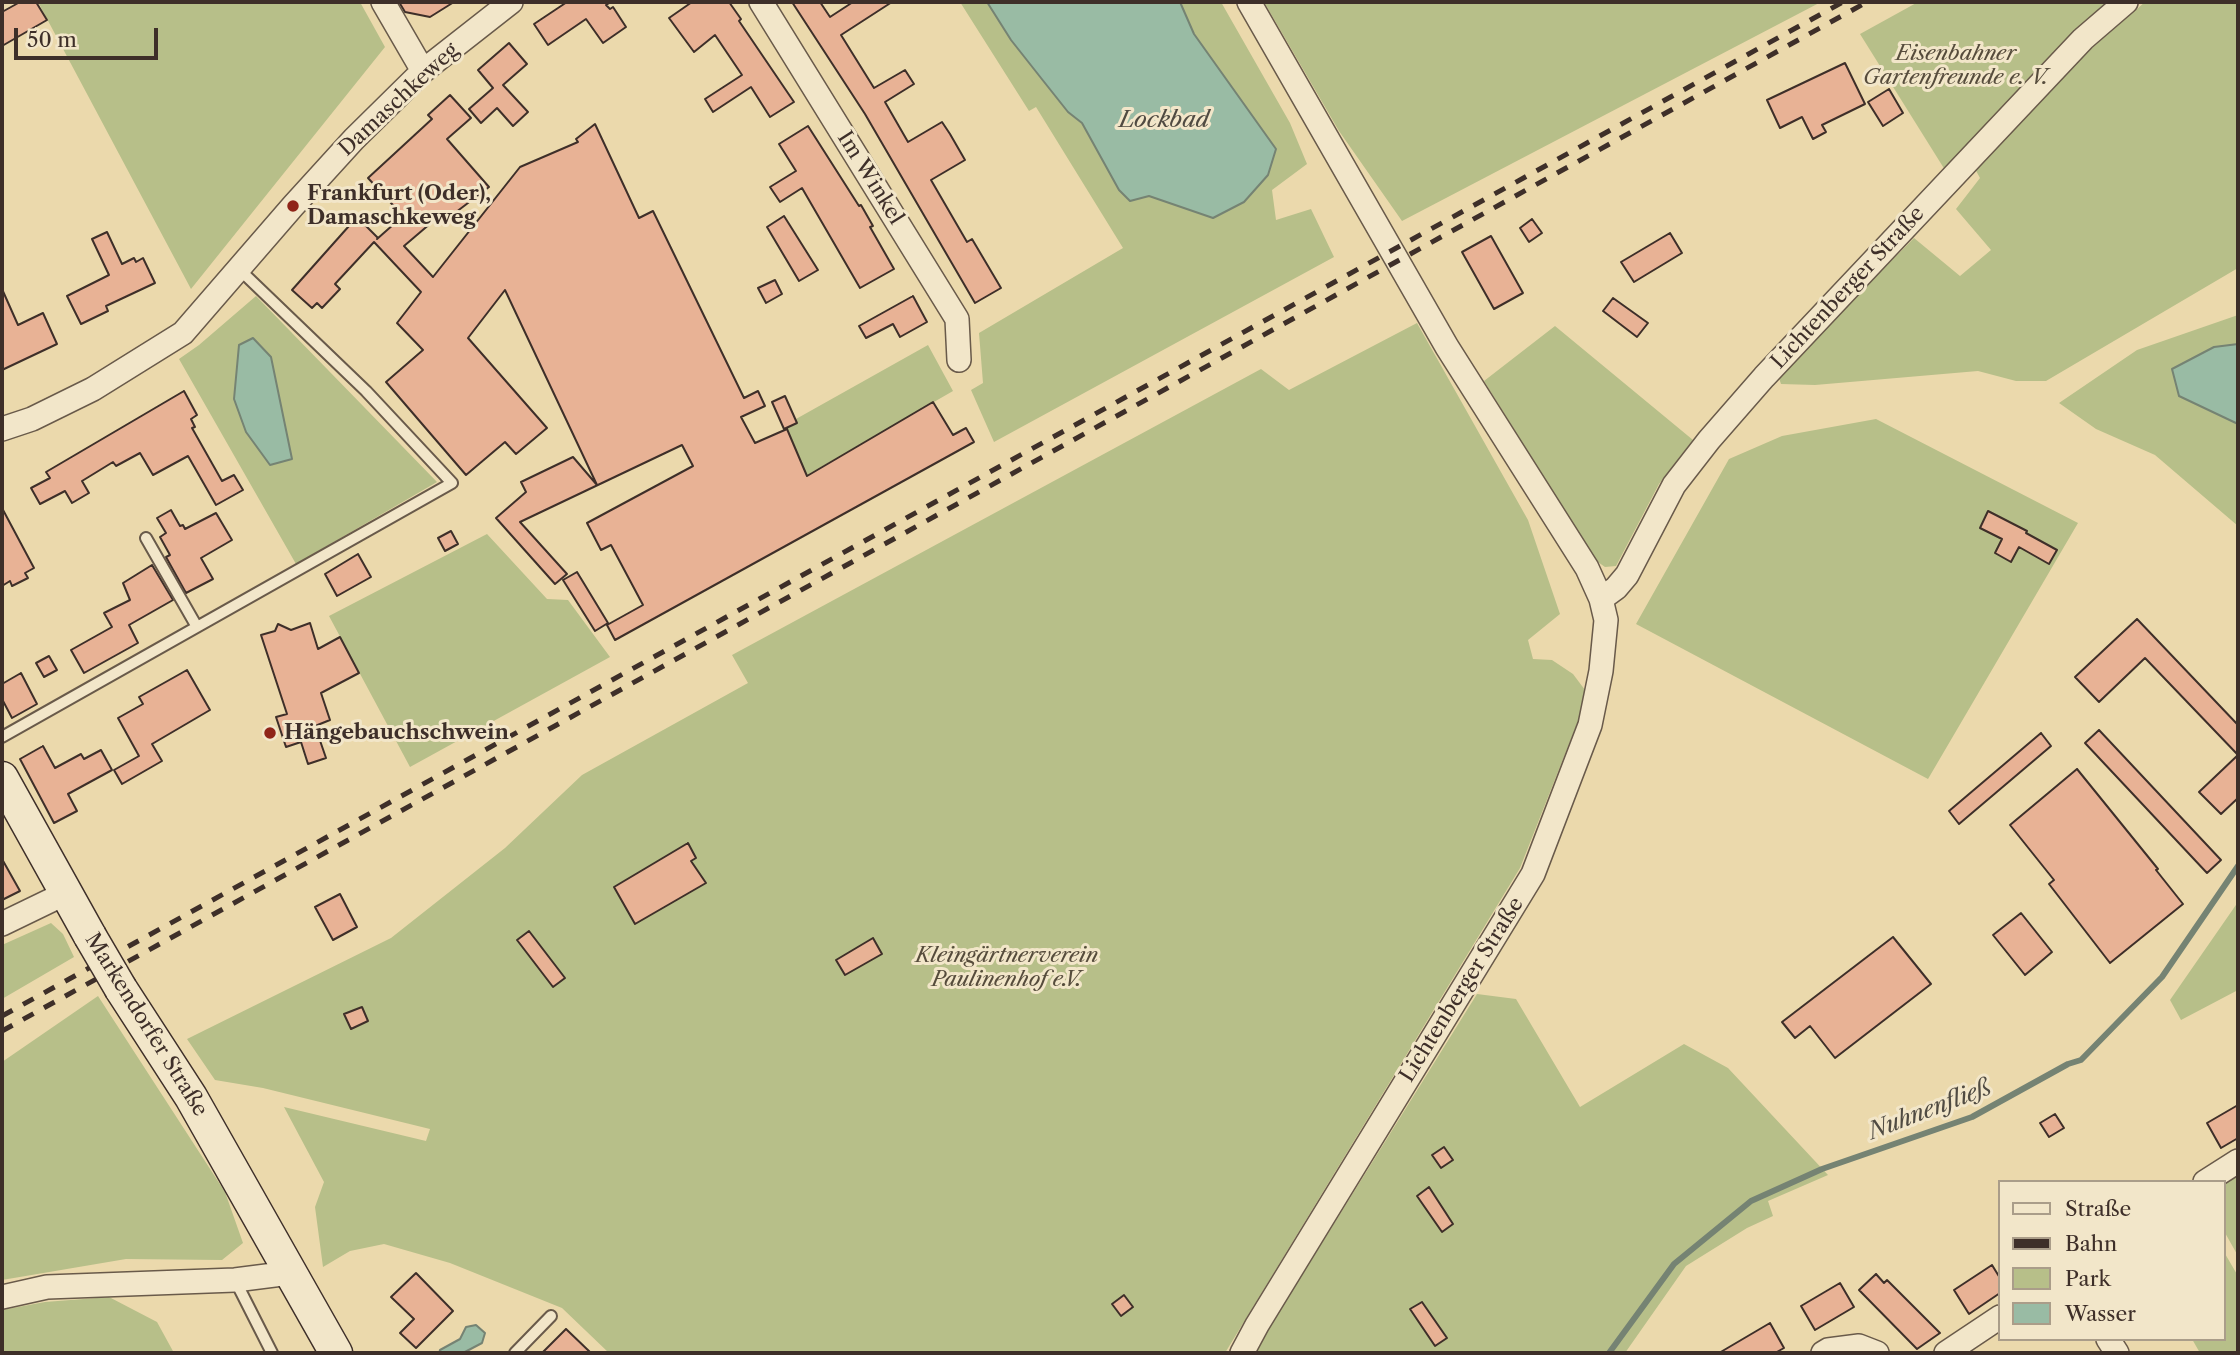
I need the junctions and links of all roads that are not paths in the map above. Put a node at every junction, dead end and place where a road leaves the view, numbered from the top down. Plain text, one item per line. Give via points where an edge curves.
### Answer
1 (383, 2) edge
2 (511, 2) edge
3 (1249, 2) edge
4 (2126, 2) edge
5 (765, 3) edge
6 (423, 71) junction
7 (240, 270) junction
8 (959, 360) dead end
9 (2, 429) edge
10 (146, 538) dead end
11 (1601, 599) junction
12 (197, 627) junction
13 (2, 737) edge
14 (2, 778) edge
15 (66, 893) junction
16 (2, 924) edge
17 (2238, 1161) edge
18 (2208, 1180) edge
19 (290, 1273) junction
20 (235, 1280) junction
21 (2, 1297) edge
22 (551, 1316) dead end
23 (1998, 1318) edge
24 (272, 1353) edge
25 (336, 1353) edge
26 (515, 1353) edge
27 (1242, 1353) edge
28 (1823, 1353) edge
29 (1877, 1353) edge
30 (1947, 1353) edge

1 - 6 street
2 - 6 street, Damaschkeweg
3 - 11 street, Lichtenberger Straße via 1447,347 1587,568
4 - 11 street, Lichtenberger Straße via 2083,38 1709,440 1674,485 1627,575
5 - 8 street, Im Winkel via 957,319
6 - 7 street, Damaschkeweg via 293,206
7 - 9 street, Damaschkeweg via 183,333 93,389
7 - 12 lane via 366,391 452,483
10 - 12 lane
11 - 27 street, Lichtenberger Straße via 1605,638 1590,725 1533,874
12 - 13 lane
14 - 15 street, Markendorfer Straße
15 - 16 street
15 - 19 street, Markendorfer Straße, bridge via 191,1097
17 - 18 street
19 - 20 street
19 - 25 street, Markendorfer Straße
20 - 21 street via 47,1287
20 - 24 lane
22 - 26 lane
23 - 30 street
28 - 29 street via 1859,1346

